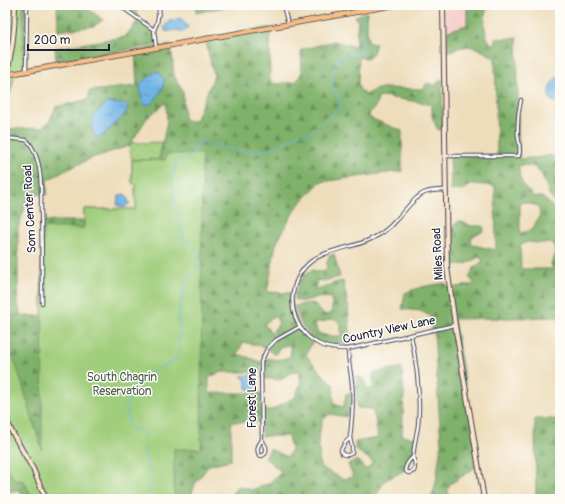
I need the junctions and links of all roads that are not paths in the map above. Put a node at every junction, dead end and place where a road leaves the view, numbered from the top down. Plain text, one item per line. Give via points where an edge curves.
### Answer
1 (15, 5) edge
2 (27, 5) edge
3 (119, 5) edge
4 (160, 5) edge
5 (284, 5) edge
6 (395, 5) edge
7 (443, 5) edge
8 (288, 24) junction
9 (154, 30) junction
10 (156, 47) junction
11 (26, 71) junction
12 (6, 76) edge
13 (521, 100) dead end
14 (5, 138) edge
15 (445, 156) junction
16 (446, 190) junction
17 (560, 208) edge
18 (560, 221) edge
19 (42, 303) dead end
20 (455, 325) junction
21 (299, 327) junction
22 (411, 335) junction
23 (348, 349) junction
24 (5, 417) edge
25 (350, 438) junction
26 (262, 440) junction
27 (413, 457) junction
28 (46, 499) edge
29 (484, 499) edge

1 - 12 main road via 13,43
2 - 11 street
3 - 9 street
4 - 9 street
5 - 8 street
6 - 8 main road
7 - 15 main road, Miles Road
8 - 10 main road
9 - 10 street
10 - 11 main road
11 - 12 main road
13 - 15 street via 518,112 519,156
14 - 19 street, Som Center Road via 29,141 39,166
15 - 16 main road, Miles Road
16 - 20 main road, Miles Road via 447,267
16 - 21 street, Country View Lane via 425,193 417,197 389,227 367,242 322,255 312,261 300,274 291,299
17 - 18 street via 557,214
20 - 22 street, Country View Lane
20 - 29 main road, Miles Road
21 - 23 street, Country View Lane via 323,346
21 - 26 street, Forest Lane via 276,340 267,349 261,362
22 - 23 street, Country View Lane
22 - 27 street via 419,394 418,426
23 - 25 street via 353,402
24 - 28 main road
25 - 25 street via 341,450 346,456 352,452
26 - 26 street, Forest Lane via 267,451 262,456 257,451
27 - 27 street via 414,471 408,473 407,462

